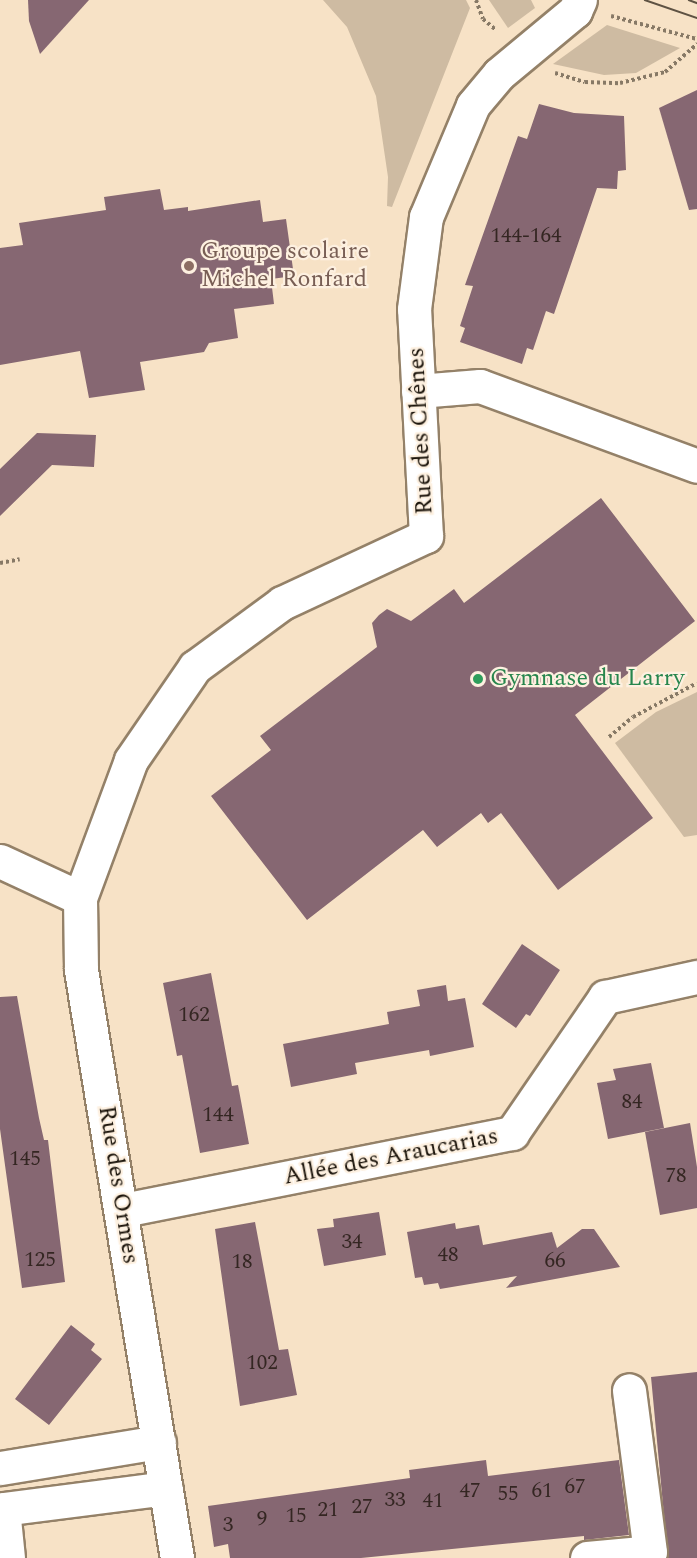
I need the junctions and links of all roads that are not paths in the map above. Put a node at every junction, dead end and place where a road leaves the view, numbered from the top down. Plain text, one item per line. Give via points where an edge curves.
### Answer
1 (593, 9) edge
2 (418, 391) junction
3 (697, 466) edge
4 (0, 861) edge
5 (80, 898) junction
6 (697, 977) edge
7 (123, 1210) junction
8 (629, 1390) dead end
9 (159, 1442) junction
10 (0, 1468) edge
11 (166, 1488) junction
12 (1, 1501) edge
13 (651, 1555) edge
14 (8, 1558) edge
15 (177, 1558) edge
16 (587, 1558) edge

1 - 2 street, Rue des Chênes via 575,11 499,74 473,105 426,217 414,309
2 - 3 street via 480,386
2 - 5 street, Rue des Chênes via 426,536 282,603 195,667 131,760
4 - 5 street
5 - 7 street, Rue des Ormes via 81,970
6 - 7 street, Allée des Araucarias via 605,997 512,1133
7 - 9 street, Rue des Ormes
8 - 13 street
9 - 10 street
9 - 11 street, Rue des Ormes
11 - 12 street
11 - 15 street, Rue des Ormes
12 - 14 street
13 - 16 street

